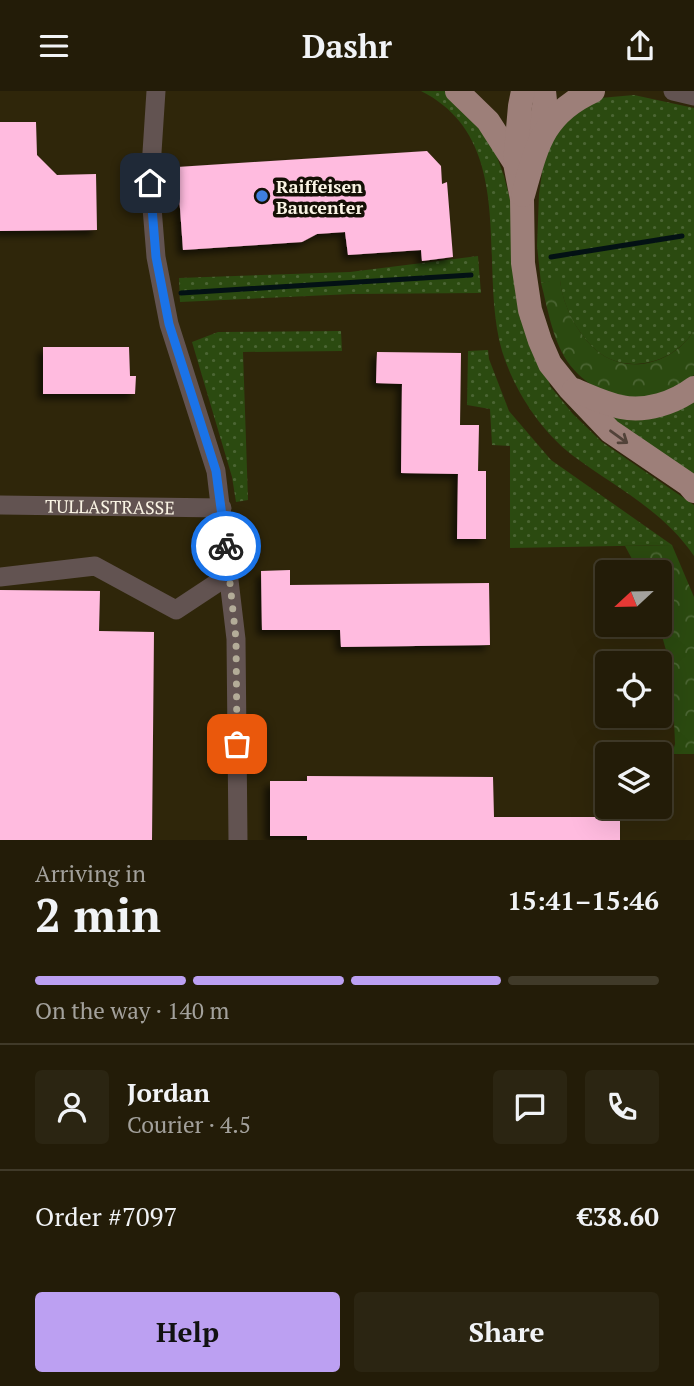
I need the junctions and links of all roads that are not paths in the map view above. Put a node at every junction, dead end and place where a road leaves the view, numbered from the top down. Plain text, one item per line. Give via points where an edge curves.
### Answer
1 (156, 91) edge
2 (457, 91) edge
3 (523, 91) edge
4 (544, 91) edge
5 (593, 91) edge
6 (673, 91) edge
7 (694, 96) edge
8 (537, 146) junction
9 (515, 163) junction
10 (522, 199) junction
11 (694, 388) edge
12 (570, 389) junction
13 (694, 491) edge
14 (0, 505) edge
15 (222, 508) junction
16 (229, 575) junction
17 (0, 577) edge
18 (237, 840) edge

1 - 15 street via 150,183 156,257 169,324 216,471
2 - 9 main road via 488,121
3 - 9 main road
4 - 8 main road
5 - 8 main road via 555,116
6 - 7 street
8 - 10 main road
9 - 10 main road
10 - 12 main road via 523,263 530,310 550,364
11 - 12 main road via 663,405 638,408 621,407
12 -> 13 main road via 610,431
14 - 15 street, TULLASTRASSE
15 - 16 street
16 - 17 street via 176,610 95,566
16 - 18 street via 236,639

